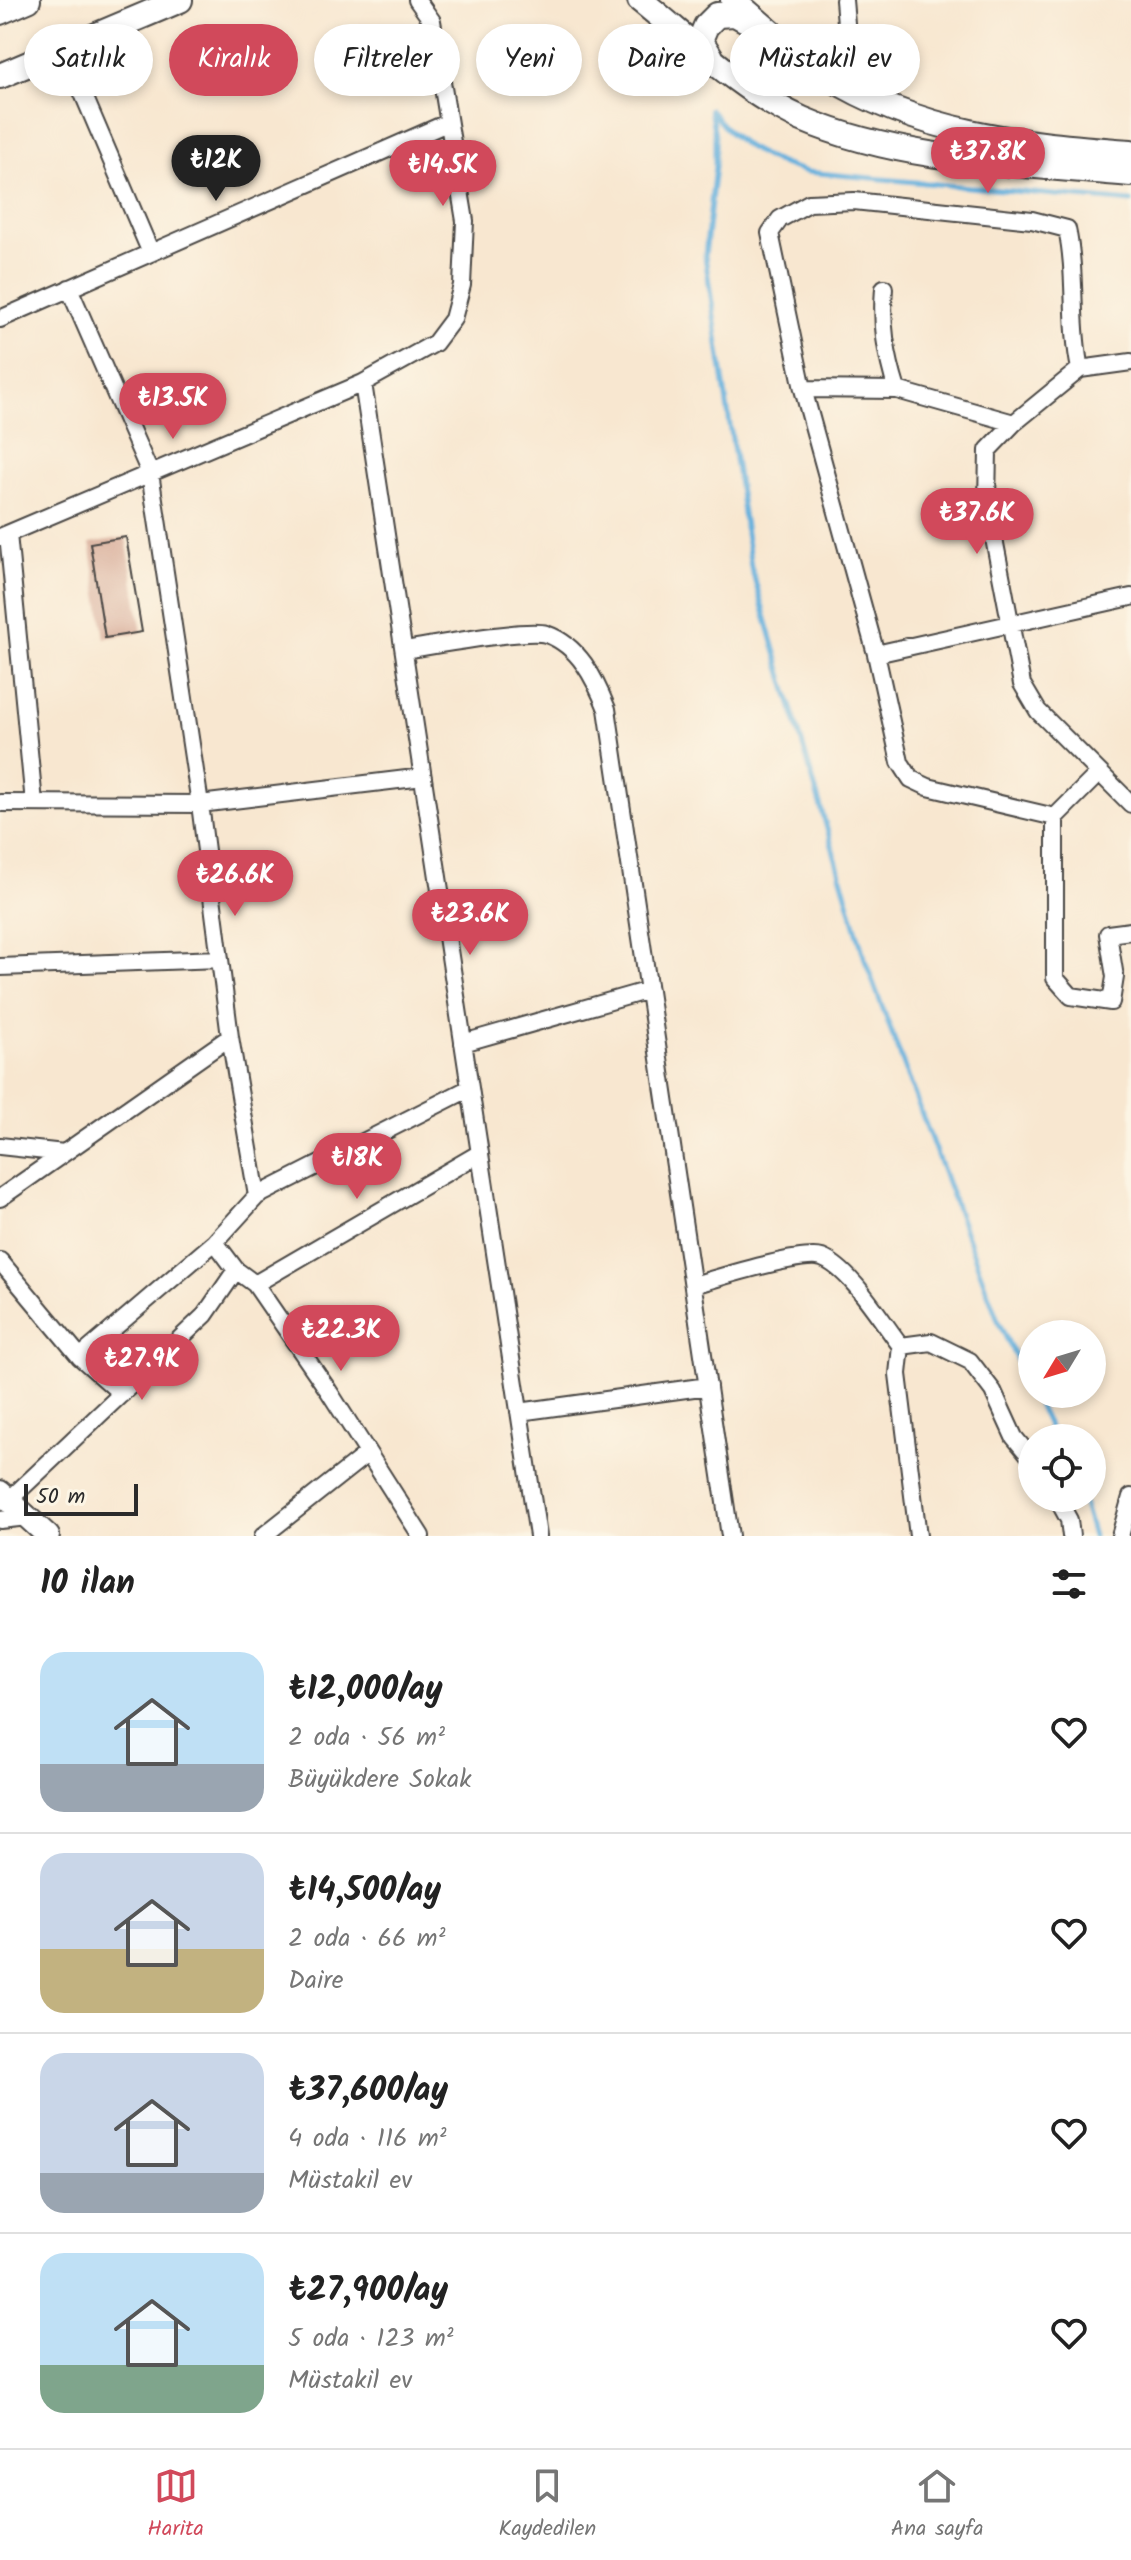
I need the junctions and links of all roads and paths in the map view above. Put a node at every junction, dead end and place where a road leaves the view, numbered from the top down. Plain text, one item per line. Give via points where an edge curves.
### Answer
1 (28, 0) edge
2 (180, 0) edge
3 (417, 0) edge
4 (640, 0) edge
5 (733, 0) edge
6 (753, 0) edge
7 (844, 0) edge
8 (0, 12) edge
9 (123, 24) edge
10 (670, 24) edge
11 (708, 24) edge
12 (754, 24) edge
13 (762, 24) edge
14 (768, 24) edge
15 (846, 24) edge
16 (714, 59) edge
17 (24, 66) edge
18 (0, 76) edge
19 (84, 96) edge
20 (867, 96) edge
21 (447, 123) junction
22 (1131, 152) edge
23 (1131, 174) edge
24 (151, 253) junction
25 (69, 288) junction
26 (884, 288) dead end
27 (0, 319) edge
28 (1131, 362) edge
29 (1080, 369) junction
30 (363, 383) junction
31 (803, 389) junction
32 (897, 390) junction
33 (1014, 423) junction
34 (150, 473) junction
35 (4, 536) edge
36 (1131, 597) edge
37 (1009, 623) junction
38 (404, 650) junction
39 (876, 654) junction
40 (1099, 773) junction
41 (423, 777) junction
42 (0, 803) edge
43 (34, 803) junction
44 (200, 804) junction
45 (1131, 804) edge
46 (1055, 817) junction
47 (1131, 931) edge
48 (220, 959) junction
49 (0, 967) edge
50 (649, 990) junction
51 (230, 1037) junction
52 (463, 1043) junction
53 (470, 1088) junction
54 (0, 1146) edge
55 (64, 1153) junction
56 (480, 1153) junction
57 (257, 1196) junction
58 (0, 1198) edge
59 (215, 1242) junction
60 (0, 1261) edge
61 (236, 1270) junction
62 (255, 1284) junction
63 (693, 1285) junction
64 (901, 1346) junction
65 (80, 1357) junction
66 (708, 1386) junction
67 (122, 1394) junction
68 (519, 1412) junction
69 (1018, 1442) edge
70 (368, 1453) junction
71 (1131, 1497) edge
72 (3, 1504) edge
73 (1065, 1512) edge
74 (48, 1536) edge
75 (263, 1536) edge
76 (421, 1536) edge
77 (538, 1536) edge
78 (730, 1536) edge
79 (918, 1536) edge
80 (1071, 1536) edge
81 (1120, 1536) edge

1 - 8 main road
2 - 9 main road
3 - 21 street via 432,21
4 - 10 main road
5 - 13 main road
6 - 14 main road
7 - 15 street
11 - 12 main road via 717,15 735,14
16 - 23 main road via 800,118 876,145
17 - 18 main road
19 - 24 street
20 - 22 main road via 961,132
21 - 24 street
21 - 30 street via 465,221 462,285 453,319 435,343
24 - 25 street
25 - 27 street
25 - 34 street
26 - 32 street via 887,358
28 - 29 street
29 - 31 street via 1067,229 1032,220 854,201 809,203 780,219 770,233
29 - 33 street
30 - 34 street
30 - 38 street
31 - 32 street
31 - 39 street
32 - 33 street
33 - 37 street via 988,450 987,502
34 - 35 street
34 - 44 street
35 - 43 street
36 - 37 street
37 - 39 street
37 - 40 street via 1030,698
38 - 41 street
38 - 50 street via 544,634 585,663 607,709
39 - 46 street via 900,762 911,779
40 - 45 street
40 - 46 street
41 - 44 street
41 - 52 street
42 - 43 street
43 - 44 street
44 - 48 street
46 - 47 street via 1055,978 1071,996 1111,1002 1115,977 1108,934
48 - 49 street
48 - 51 street
50 - 52 street
50 - 63 street
51 - 55 street
51 - 57 street
52 - 53 street
53 - 56 street
53 - 57 street
54 - 55 street
55 - 58 street
56 - 62 street
56 - 68 street
57 - 59 street
59 - 61 street
59 - 65 street
60 - 65 street
61 - 62 street
61 - 67 street via 205,1315
62 - 70 street
63 - 64 street via 820,1257 854,1285
63 - 66 street
64 - 69 street via 931,1342 970,1361 993,1391
64 - 79 street via 898,1374
65 - 67 street
66 - 68 street
66 - 78 street
67 - 72 street
68 - 77 street
70 - 75 street
70 - 76 street
71 - 81 street
72 - 74 street
73 - 80 street

